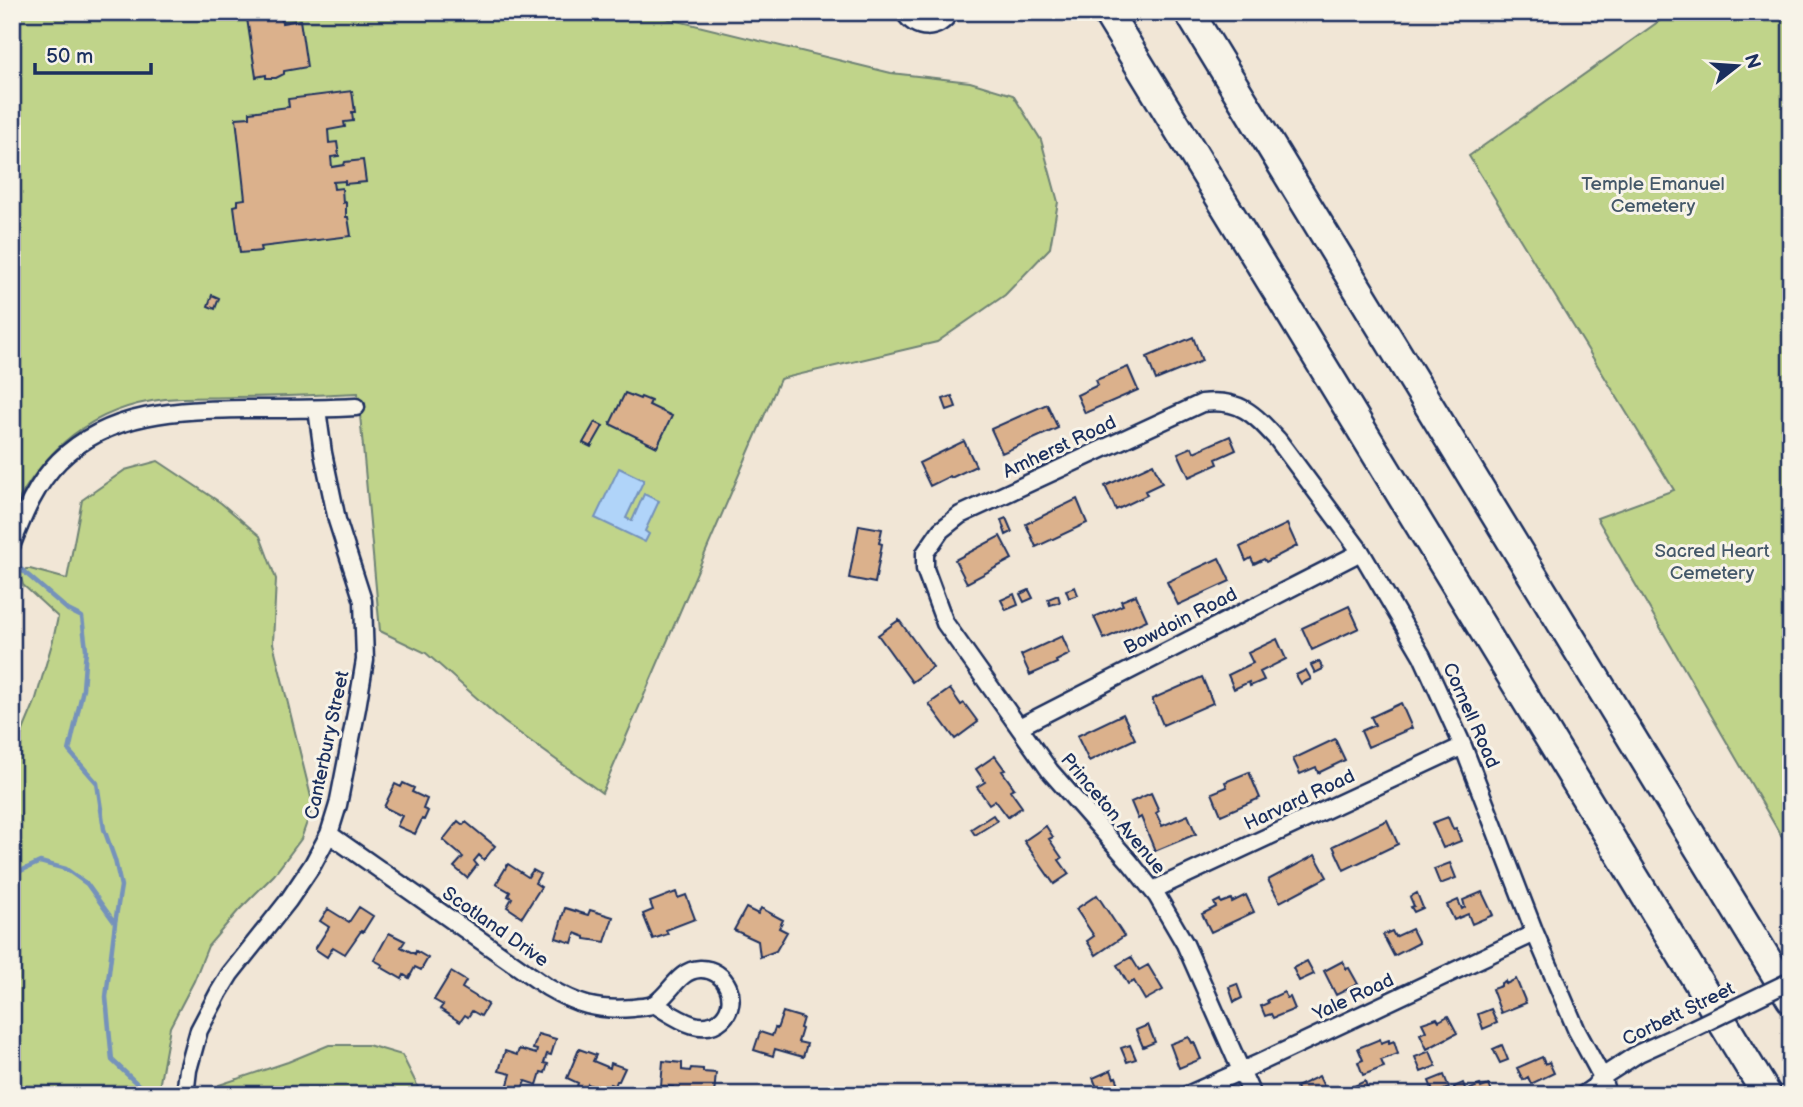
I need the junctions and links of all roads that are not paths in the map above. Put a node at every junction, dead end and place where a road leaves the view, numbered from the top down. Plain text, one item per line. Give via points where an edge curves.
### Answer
1 (904, 12) edge
2 (950, 12) edge
3 (1107, 12) edge
4 (1189, 12) edge
5 (356, 407) dead end
6 (1242, 407) joint
7 (317, 409) junction
8 (12, 544) edge
9 (1361, 552) junction
10 (925, 569) joint
11 (1019, 727) junction
12 (1464, 746) junction
13 (329, 834) junction
14 (1153, 890) junction
15 (1535, 933) junction
16 (1791, 981) edge
17 (1791, 999) edge
18 (654, 1004) junction
19 (1242, 1070) junction
20 (1602, 1077) junction
21 (185, 1095) edge
22 (1187, 1095) edge
23 (1252, 1095) edge
24 (1583, 1095) edge
25 (1607, 1095) edge
26 (1767, 1095) edge

1 - 2 street via 913,23 929,27
3 - 26 highway
4 - 17 highway
5 - 7 street
6 - 9 street, Cornell Road via 1278,440
6 - 10 street, Amherst Road via 1202,403 960,515 941,530 925,553
7 - 8 street via 199,410 121,422 58,462 28,505
7 - 13 street, Canterbury Street via 337,520 363,601 365,660
9 - 11 street, Bowdoin Road
9 - 12 street, Cornell Road via 1422,656
10 - 11 street, Princeton Avenue via 945,623
11 - 14 street, Princeton Avenue via 1050,771
12 - 14 street, Harvard Road
12 - 15 street, Cornell Road
13 - 18 street, Scotland Drive via 564,997 599,1009
13 - 21 street, Canterbury Street via 288,901 219,992 199,1030
14 - 19 street, Princeton Avenue via 1185,944
15 - 19 street, Yale Road
15 - 20 street, Cornell Road
16 - 20 street, Corbett Street, bridge via 1639,1053
18 - 18 street via 696,969 719,975 731,996 726,1014 704,1027
19 - 22 street, Yale Road
19 - 23 street, Princeton Avenue
20 - 24 street, Corbett Street
20 - 25 street

